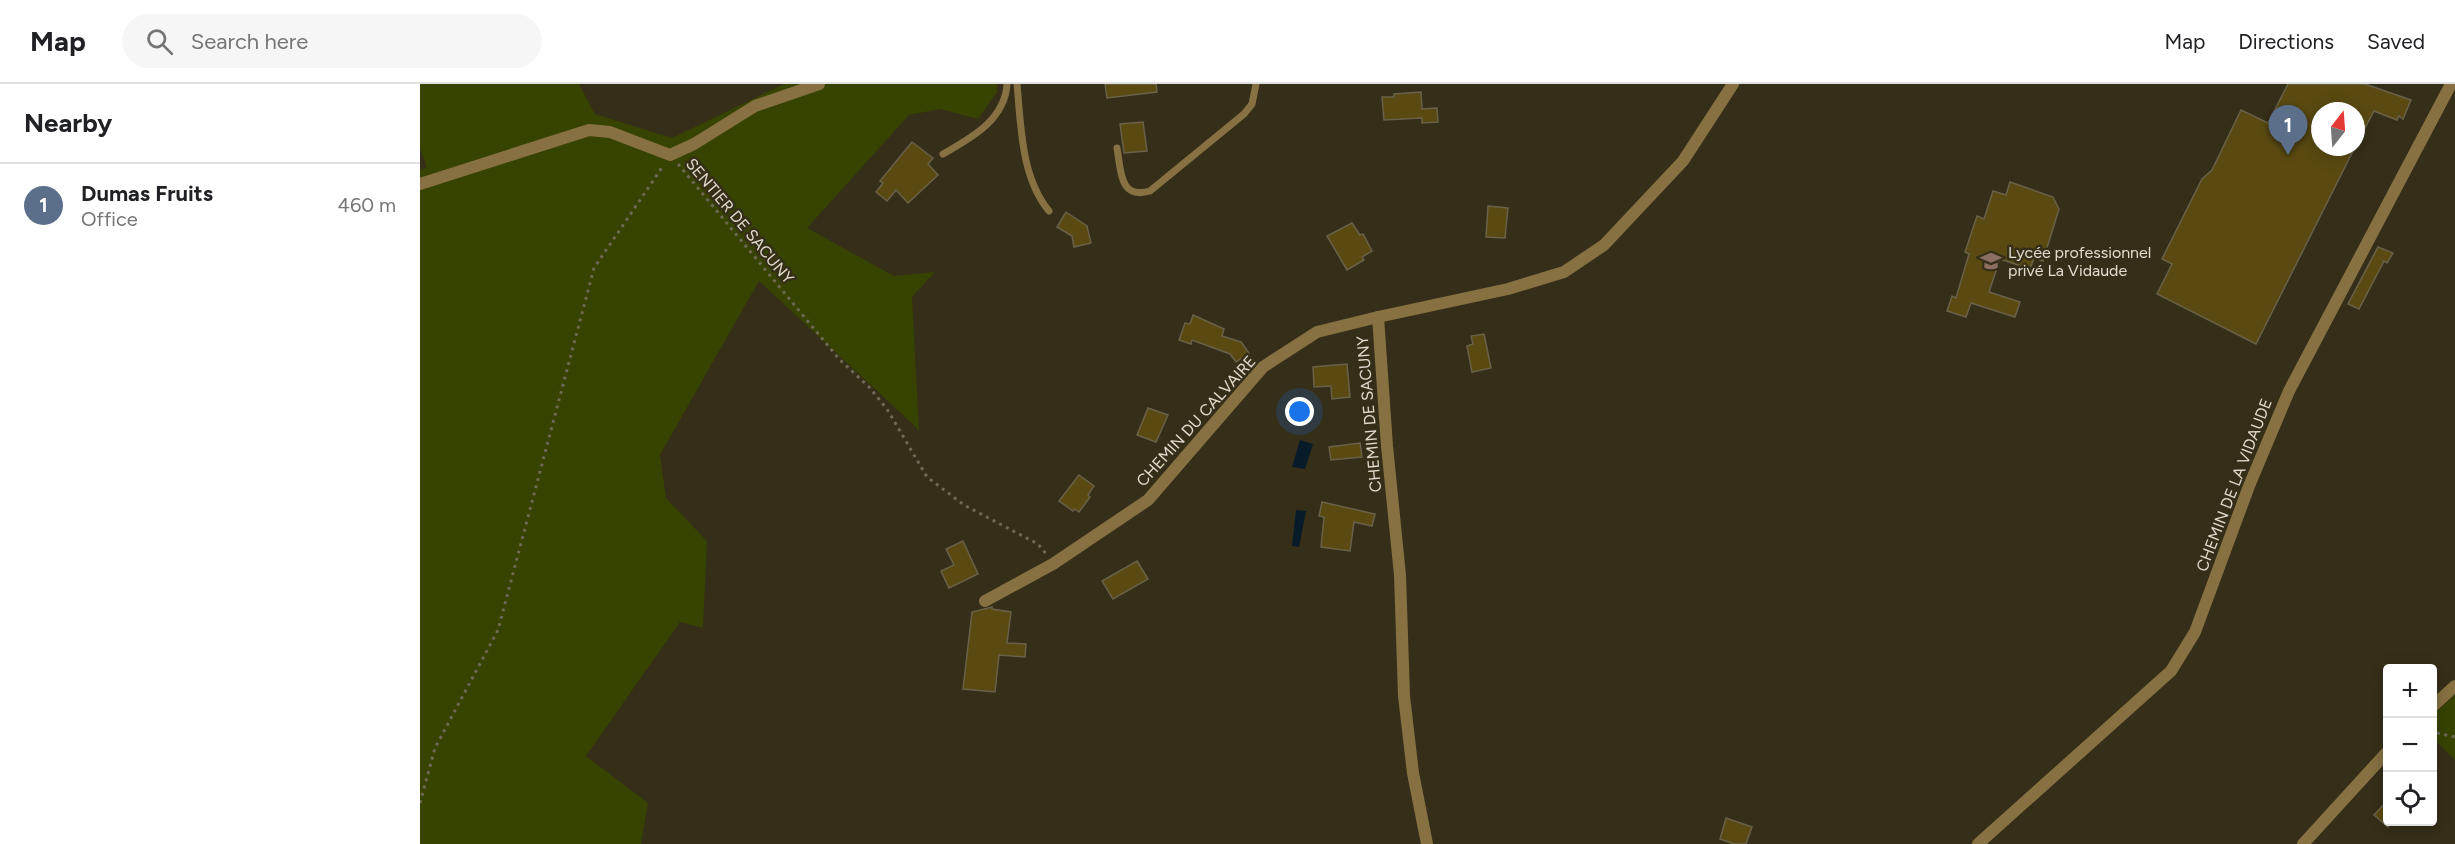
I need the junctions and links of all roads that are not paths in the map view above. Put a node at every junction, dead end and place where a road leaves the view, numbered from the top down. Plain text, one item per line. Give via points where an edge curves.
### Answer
1 (819, 84) edge
2 (1007, 84) edge
3 (1017, 84) edge
4 (1256, 84) edge
5 (1733, 84) edge
6 (2451, 84) edge
7 (1117, 148) dead end
8 (943, 154) dead end
9 (420, 184) edge
10 (1049, 211) dead end
11 (1378, 317) junction
12 (985, 601) dead end
13 (2455, 686) edge
14 (2437, 703) edge
15 (2383, 756) edge
16 (1427, 844) edge
17 (1978, 844) edge
18 (2303, 844) edge

1 - 9 street via 755,106 670,155 610,132 589,130
2 - 8 lane via 1002,107 990,121
3 - 10 lane via 1024,152 1034,187
4 - 7 lane via 1252,104 1244,114 1150,191 1132,192 1125,187
5 - 11 street, CHEMIN DE SACUNY via 1683,161 1604,245 1564,272 1508,289
6 - 17 street, CHEMIN DE LA VIDAUDE via 2289,391 2195,632 2171,670
11 - 12 street, CHEMIN DU CALVAIRE via 1317,332 1263,368 1148,500 1053,564
11 - 16 street, CHEMIN DE SACUNY via 1400,575 1404,696
13 - 14 street
15 - 18 street

